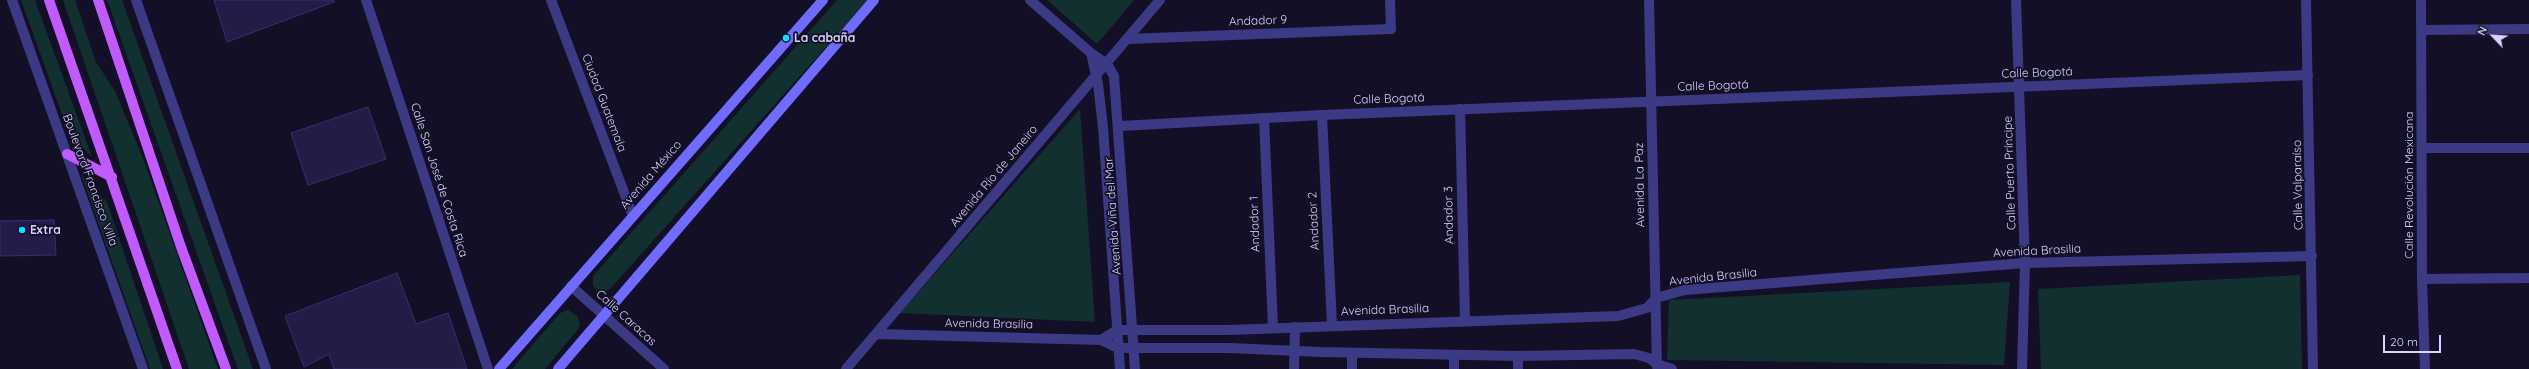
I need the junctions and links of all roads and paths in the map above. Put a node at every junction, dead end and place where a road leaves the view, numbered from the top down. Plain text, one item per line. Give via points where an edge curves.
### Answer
1 (12, 0) edge
2 (49, 0) edge
3 (98, 0) edge
4 (136, 0) edge
5 (366, 0) edge
6 (551, 0) edge
7 (823, 0) edge
8 (874, 0) edge
9 (1030, 0) edge
10 (1160, 0) edge
11 (1390, 0) edge
12 (1649, 0) edge
13 (2016, 0) edge
14 (2306, 0) edge
15 (2421, 0) edge
16 (2529, 29) edge
17 (2422, 30) junction
18 (1127, 39) junction
19 (1091, 53) junction
20 (1107, 64) junction
21 (1096, 75) junction
22 (2308, 75) junction
23 (2020, 86) junction
24 (1652, 101) junction
25 (1460, 109) junction
26 (1322, 115) junction
27 (1264, 118) junction
28 (1120, 126) junction
29 (2422, 148) junction
30 (2529, 148) edge
31 (67, 154) junction
32 (112, 177) junction
33 (633, 216) junction
34 (2312, 256) junction
35 (2025, 263) junction
36 (2529, 278) edge
37 (2422, 279) junction
38 (571, 286) junction
39 (1656, 298) junction
40 (603, 315) junction
41 (1465, 321) junction
42 (1332, 325) junction
43 (1295, 327) junction
44 (1273, 328) junction
45 (1117, 330) junction
46 (1133, 330) junction
47 (877, 334) junction
48 (1101, 340) junction
49 (1118, 348) junction
50 (1134, 348) junction
51 (1294, 351) junction
52 (1352, 353) junction
53 (1454, 355) junction
54 (1518, 356) junction
55 (1657, 366) edge
56 (143, 369) edge
57 (177, 369) edge
58 (226, 369) edge
59 (266, 369) edge
60 (488, 369) edge
61 (499, 369) edge
62 (558, 369) edge
63 (664, 369) edge
64 (846, 369) edge
65 (1120, 369) edge
66 (1136, 369) edge
67 (1294, 369) edge
68 (1352, 369) edge
69 (1454, 369) edge
70 (1518, 369) edge
71 (1672, 369) edge
72 (2022, 369) edge
73 (2313, 369) edge
74 (2425, 369) edge

1 - 31 street, Boulevard Francisco Villa
2 - 32 main road, Boulevard Francisco Villa
3 - 58 main road via 181,247
4 - 59 street
5 - 60 street, Calle San José de Costa Rica
6 - 33 street, Ciudad Guatemala
7 - 33 main road, Avenida México
8 - 40 main road
9 - 19 street
10 - 18 street, Avenida Río de Janeiro
11 - 18 street, Andador 9 via 1391,29
12 - 24 street, Avenida La Paz
13 - 23 street, Calle Puerto Príncipe
14 - 22 street, Calle Valparaíso
15 - 17 street, Calle Revolución Mexicana
16 - 17 street
17 - 29 street, Calle Revolución Mexicana
18 - 20 street, Avenida Río de Janeiro
19 - 20 street
19 - 21 street, Avenida Viña del Mar
20 - 21 street, Avenida Río de Janeiro
20 - 28 street, Avenida Viña del Mar via 1114,76
21 - 45 street, Avenida Viña del Mar via 1103,127
21 - 47 street, Avenida Río de Janeiro
22 - 23 street, Calle Bogotá
22 - 34 street, Calle Valparaíso
23 - 24 street, Calle Bogotá
23 - 35 street, Calle Puerto Príncipe
24 - 25 street, Calle Bogotá
24 - 39 street, Avenida La Paz
25 - 26 street, Calle Bogotá
25 - 41 street, Andador 3
26 - 27 street, Calle Bogotá
26 - 42 street, Andador 2
27 - 28 street, Calle Bogotá
27 - 44 street, Andador 1
28 - 46 street, Avenida Viña del Mar
29 - 30 street
29 - 37 street, Calle Revolución Mexicana
31 - 32 main road
31 - 56 street, Boulevard Francisco Villa
32 - 57 main road, Boulevard Francisco Villa
33 - 38 main road, Avenida México
34 - 35 street, Avenida Brasilia
34 - 73 street, Calle Valparaíso
35 - 39 street, Avenida Brasilia via 1685,290
35 - 72 street, Calle Puerto Príncipe
36 - 37 street
37 - 74 street, Calle Revolución Mexicana
38 - 40 street, Calle Caracas
38 - 61 main road, Avenida México
39 - 41 street, Avenida Brasilia via 1647,308 1618,316
39 - 55 street, Avenida La Paz
40 - 62 main road
40 - 63 street, Calle Caracas
41 - 42 street, Avenida Brasilia
42 - 43 street, Avenida Brasilia
43 - 44 street, Avenida Brasilia
43 - 51 street
44 - 46 street, Avenida Brasilia
45 - 46 street, Avenida Brasilia
45 - 48 street
45 - 49 street, Avenida Viña del Mar
46 - 50 street, Avenida Viña del Mar
47 - 48 street, Avenida Brasilia
47 - 64 street, Avenida Río de Janeiro
48 - 49 street, Avenida Brasilia
49 - 50 street, Avenida Brasilia
49 - 65 street, Avenida Viña del Mar
50 - 51 street, Avenida Brasilia
50 - 66 street, Avenida Viña del Mar
51 - 52 street, Avenida Brasilia
51 - 67 street
52 - 53 street, Avenida Brasilia
52 - 68 street
53 - 54 street, Avenida Brasilia
53 - 69 street
54 - 55 street, Avenida Brasilia via 1634,354 1650,358
54 - 70 street
55 - 71 street, Avenida Brasilia

